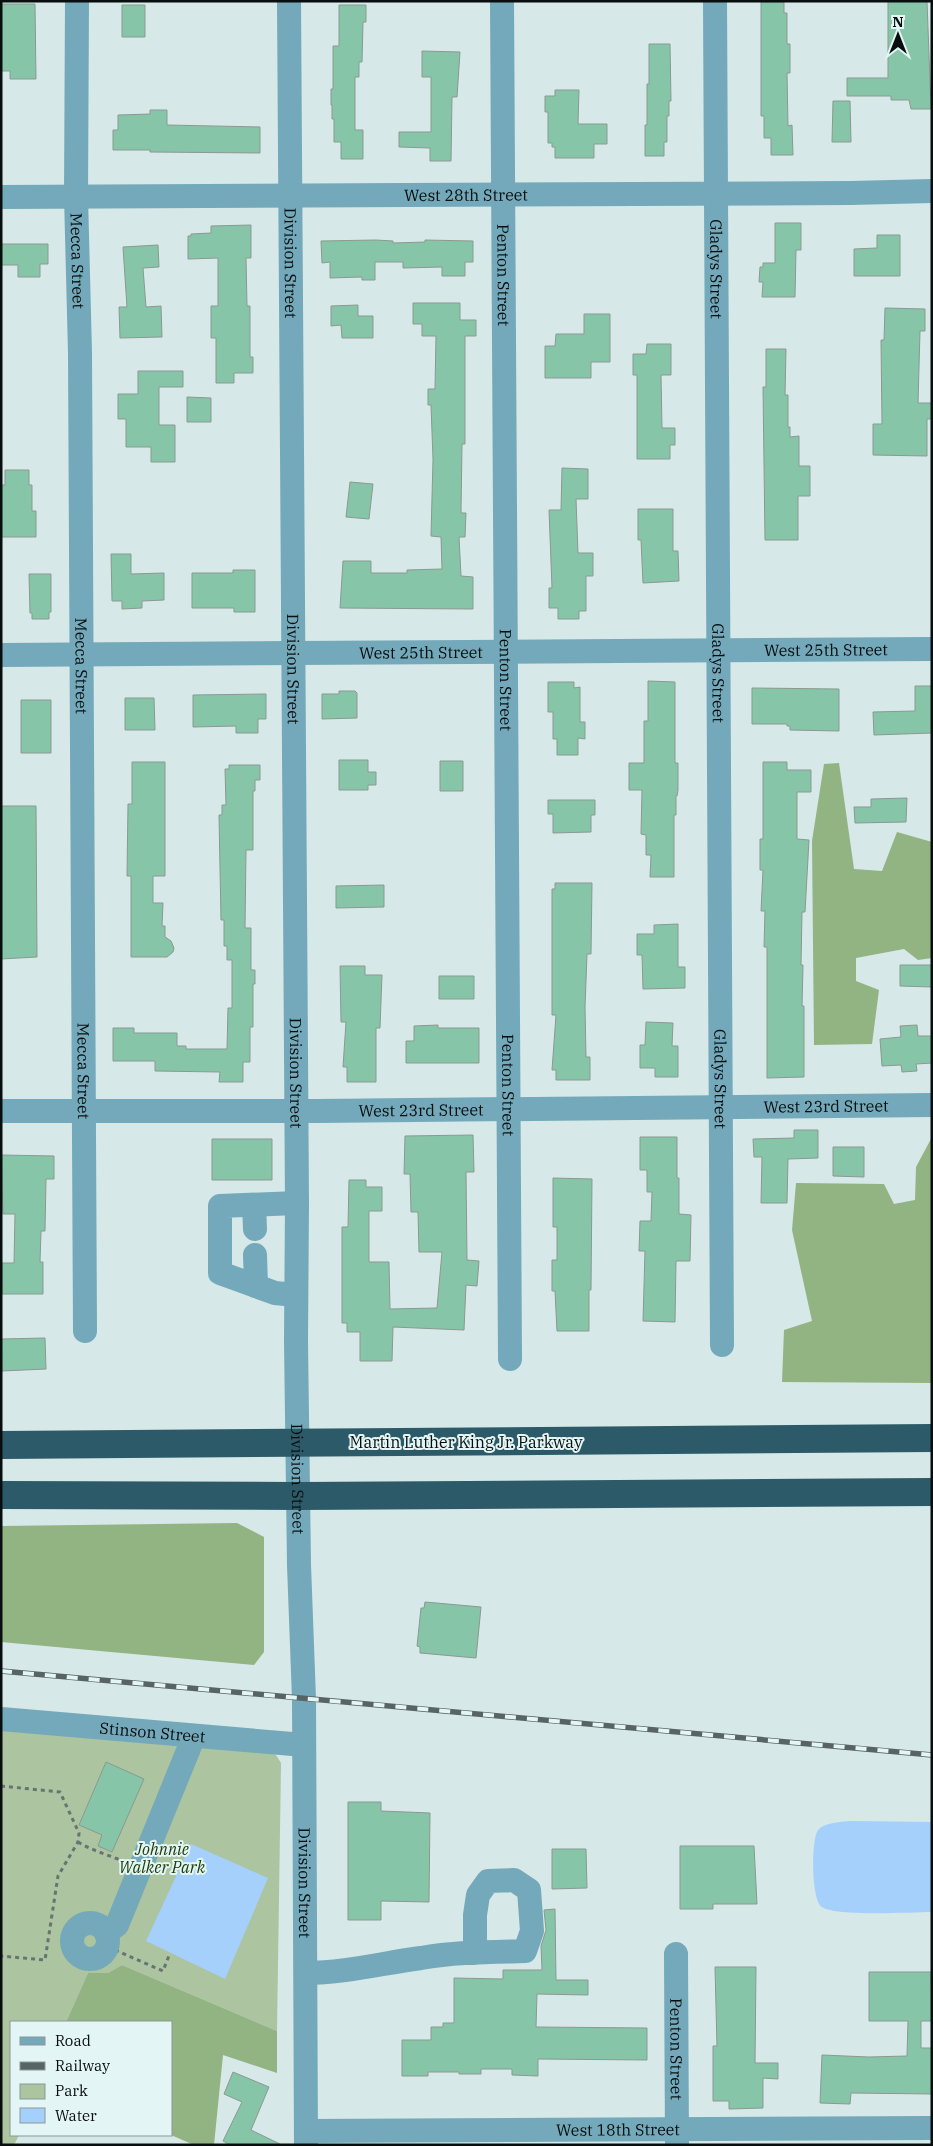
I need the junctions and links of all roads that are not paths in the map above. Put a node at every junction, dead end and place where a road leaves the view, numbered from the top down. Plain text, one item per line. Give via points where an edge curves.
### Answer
1 (76, 1) edge
2 (289, 1) edge
3 (502, 1) edge
4 (715, 1) edge
5 (932, 191) edge
6 (716, 193) junction
7 (502, 194) junction
8 (76, 196) junction
9 (290, 196) junction
10 (1, 197) edge
11 (717, 649) junction
12 (932, 649) edge
13 (505, 651) junction
14 (294, 652) junction
15 (1, 655) edge
16 (81, 655) junction
17 (932, 1105) edge
18 (721, 1108) junction
19 (508, 1109) junction
20 (1, 1111) edge
21 (83, 1111) junction
22 (296, 1111) junction
23 (298, 1203) junction
24 (254, 1205) junction
25 (255, 1229) dead end
26 (255, 1255) dead end
27 (256, 1286) junction
28 (296, 1295) junction
29 (85, 1331) dead end
30 (722, 1345) dead end
31 (510, 1359) dead end
32 (932, 1438) edge
33 (298, 1443) junction
34 (1, 1445) edge
35 (932, 1492) edge
36 (1, 1495) edge
37 (298, 1496) junction
38 (1, 1719) edge
39 (194, 1736) junction
40 (304, 1745) junction
41 (107, 1940) road end
42 (475, 1953) dead end
43 (676, 1954) dead end
44 (306, 1973) junction
45 (932, 2128) edge
46 (306, 2138) edge
47 (677, 2138) edge

1 - 8 street, Mecca Street
2 - 9 street, Division Street
3 - 7 street, Penton Street
4 - 6 street, Gladys Street
5 - 6 street, West 28th Street
6 - 7 street, West 28th Street
6 - 11 street, Gladys Street
7 - 9 street, West 28th Street
7 - 13 street, Penton Street
8 - 9 street, West 28th Street
8 - 10 street, West 28th Street
8 - 16 street, Mecca Street
9 - 14 street, Division Street
11 - 12 street, West 25th Street
11 - 13 street, West 25th Street
11 - 18 street, Gladys Street
13 - 14 street, West 25th Street
13 - 19 street, Penton Street
14 - 16 street, West 25th Street
14 - 22 street, Division Street
15 - 16 street, West 25th Street
16 - 21 street, Mecca Street
17 - 18 street, West 23rd Street
18 - 19 street, West 23rd Street
18 - 30 street, Gladys Street
19 - 22 street, West 23rd Street
19 - 31 street, Penton Street
20 - 21 street, West 23rd Street
21 - 22 street, West 23rd Street
21 - 29 street, Mecca Street
22 - 23 street, Division Street
23 - 24 street
23 - 28 street, Division Street
24 - 25 street
24 - 27 street via 220,1206 220,1273
26 - 27 street
27 - 28 street via 275,1293
28 - 33 street, Division Street
32 - 33 highway, Martin Luther King Jr. Parkway
33 - 34 highway, Martin Luther King Jr. Parkway
33 - 37 street, Division Street
35 - 37 highway
36 - 37 highway
37 - 40 street, Division Street
38 - 39 street, Stinson Street
39 - 40 street, Stinson Street
39 - 41 street via 117,1925
40 - 44 street, Division Street
42 - 44 street
43 - 47 street, Penton Street
44 - 46 street, Division Street
45 - 47 street, West 18th Street
46 - 47 street, West 18th Street

